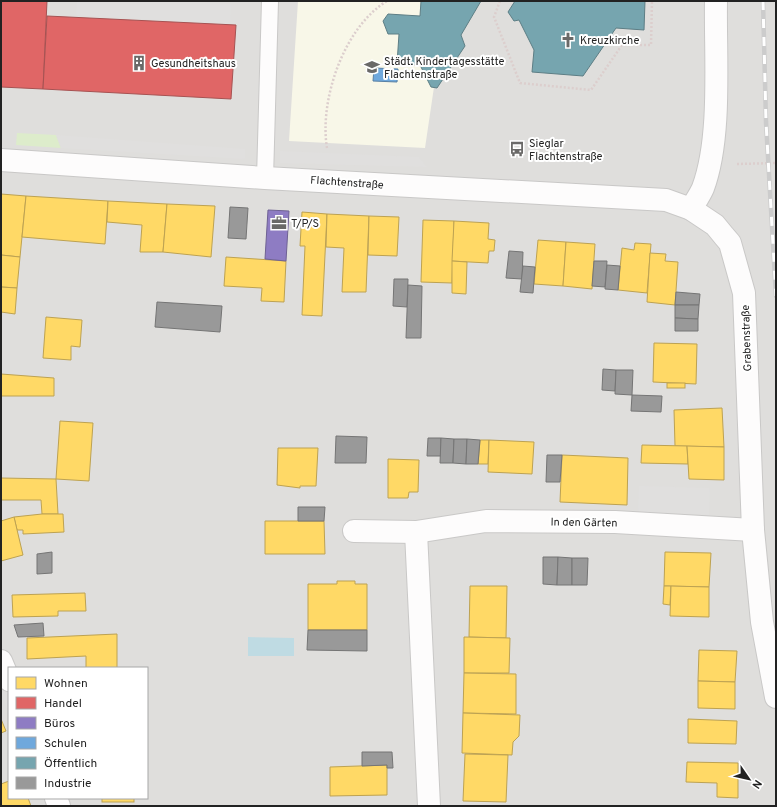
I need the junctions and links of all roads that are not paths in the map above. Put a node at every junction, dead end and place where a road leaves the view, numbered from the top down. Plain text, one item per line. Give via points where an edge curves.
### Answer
1 (270, 1) edge
2 (716, 1) edge
3 (1, 160) edge
4 (265, 178) junction
5 (691, 209) junction
6 (753, 530) junction
7 (354, 531) dead end
8 (416, 532) junction
9 (1, 661) edge
10 (8, 678) edge
11 (776, 697) edge
12 (428, 806) edge

1 - 4 lane
2 - 5 street via 715,114 710,164 703,189
3 - 4 street, Flachtenstraße
4 - 5 street, Flachtenstraße via 666,200
5 - 6 street, Grabenstraße via 715,225 730,243 744,293
6 - 8 street, In den Gärten via 615,522 486,521
6 - 11 street, Grabenstraße via 762,622
7 - 8 street, In den Gärten
8 - 12 street
9 - 10 street

